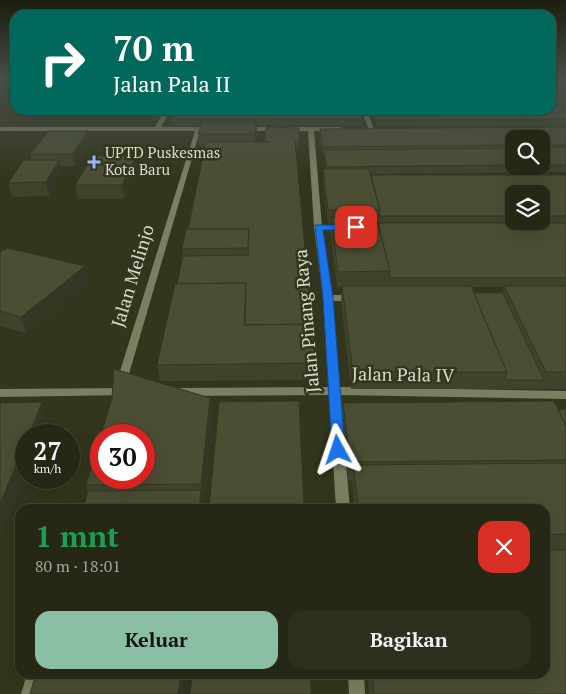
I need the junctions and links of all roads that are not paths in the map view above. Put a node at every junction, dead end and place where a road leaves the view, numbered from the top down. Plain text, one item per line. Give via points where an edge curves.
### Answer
1 (165, 115) edge
2 (366, 115) edge
3 (3, 129) edge
4 (157, 129) junction
5 (198, 129) junction
6 (217, 129) edge
7 (236, 129) edge
8 (311, 129) junction
9 (346, 129) edge
10 (363, 129) edge
11 (372, 129) junction
12 (381, 129) edge
13 (0, 136) edge
14 (328, 298) junction
15 (368, 298) edge
16 (334, 391) junction
17 (139, 392) edge
18 (168, 392) edge
19 (0, 393) edge
20 (566, 395) edge
21 (118, 396) junction
22 (344, 504) edge
23 (34, 679) edge
24 (356, 679) edge
25 (29, 694) edge
26 (357, 694) edge

1 - 4 street
2 - 11 street
3 - 4 street
3 - 13 street
4 - 5 street
5 - 6 street
5 - 21 street, Jalan Melinjo
7 - 8 street
8 - 9 street
8 - 14 street, Jalan Pinang Raya via 320,176
10 - 11 street
11 - 12 street
14 - 15 street
14 - 16 street, Jalan Pinang Raya
16 - 18 street, Jalan Pala IV
16 - 20 street, Jalan Pala IV
16 - 22 street, Jalan Pinang Raya
17 - 21 street
19 - 21 street
23 - 25 street
24 - 26 street

